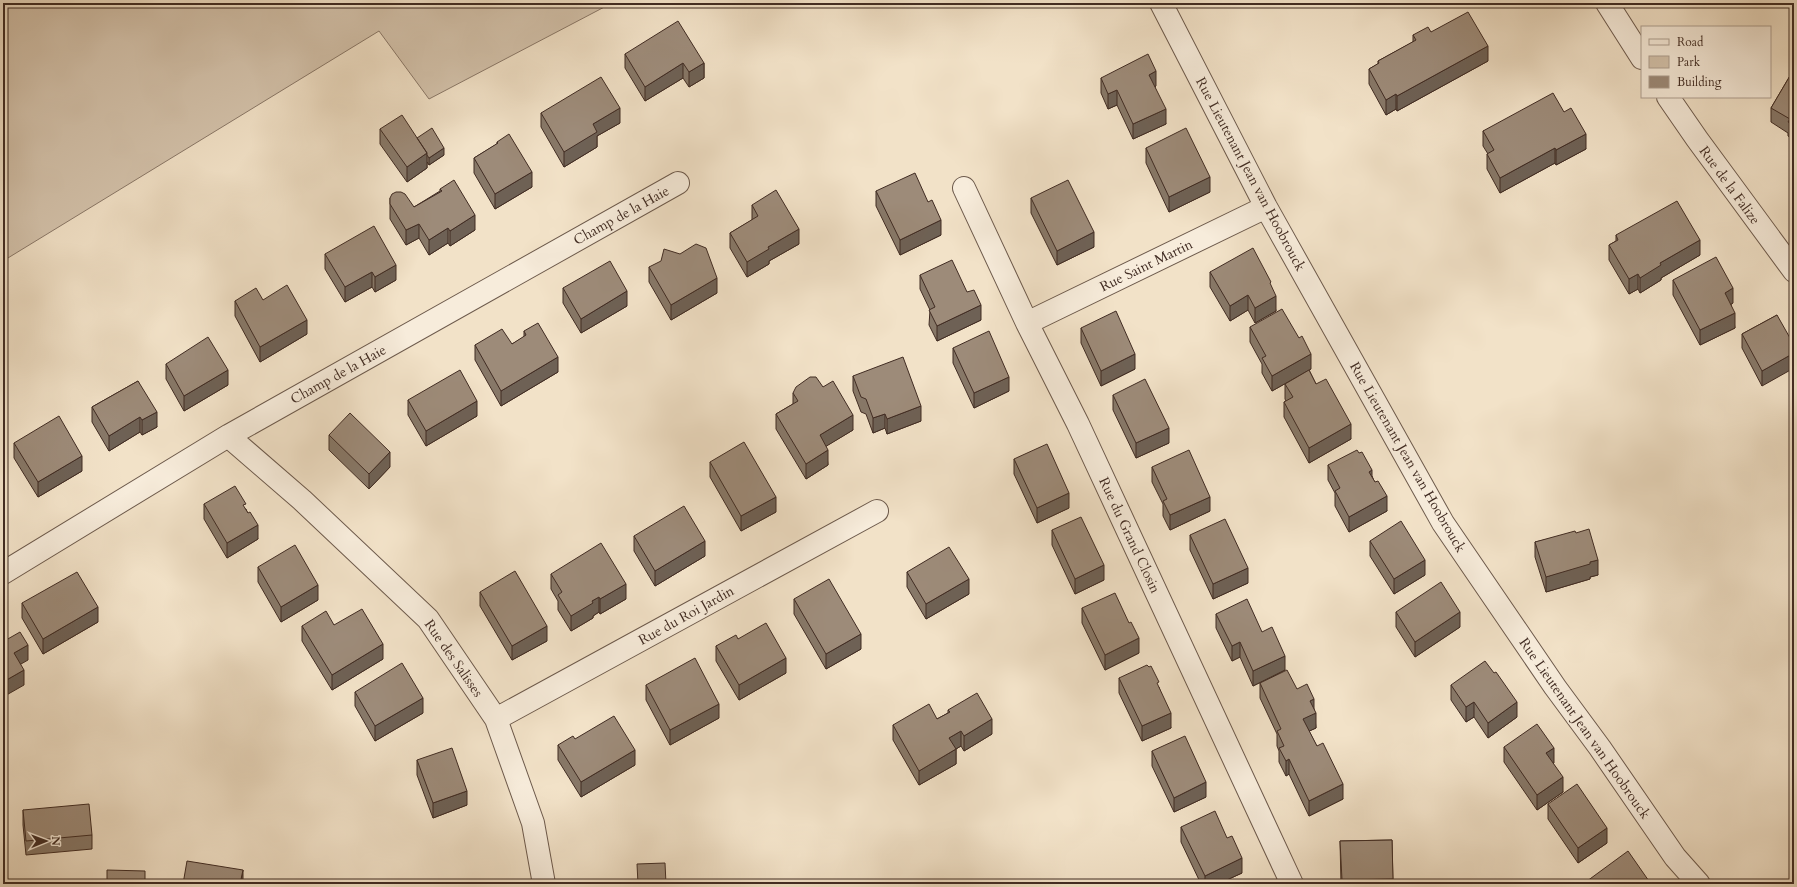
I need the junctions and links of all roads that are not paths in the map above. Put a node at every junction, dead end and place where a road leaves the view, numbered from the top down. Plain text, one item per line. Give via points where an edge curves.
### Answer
1 (1162, 3) edge
2 (1607, 3) edge
3 (1641, 56) edge
4 (1669, 98) edge
5 (678, 183) dead end
6 (964, 188) dead end
7 (1266, 208) junction
8 (1794, 271) edge
9 (1027, 323) junction
10 (228, 436) junction
11 (877, 511) dead end
12 (3, 572) edge
13 (496, 719) junction
14 (544, 884) edge
15 (1292, 884) edge
16 (1699, 884) edge

1 - 7 street, Rue Lieutenant Jean van Hoobrouck
2 - 3 street
4 - 8 street, Rue de la Falize
5 - 10 street, Champ de la Haie
6 - 9 street, Rue du Grand Closin
7 - 9 street, Rue Saint Martin
7 - 16 street, Rue Lieutenant Jean van Hoobrouck via 1443,523 1675,857
9 - 15 street, Rue du Grand Closin via 1078,424
10 - 12 street, Champ de la Haie
10 - 13 street, Rue des Salisses via 302,500 428,619
11 - 13 street, Rue du Roi Jardin
13 - 14 street, Rue des Salisses via 533,823

